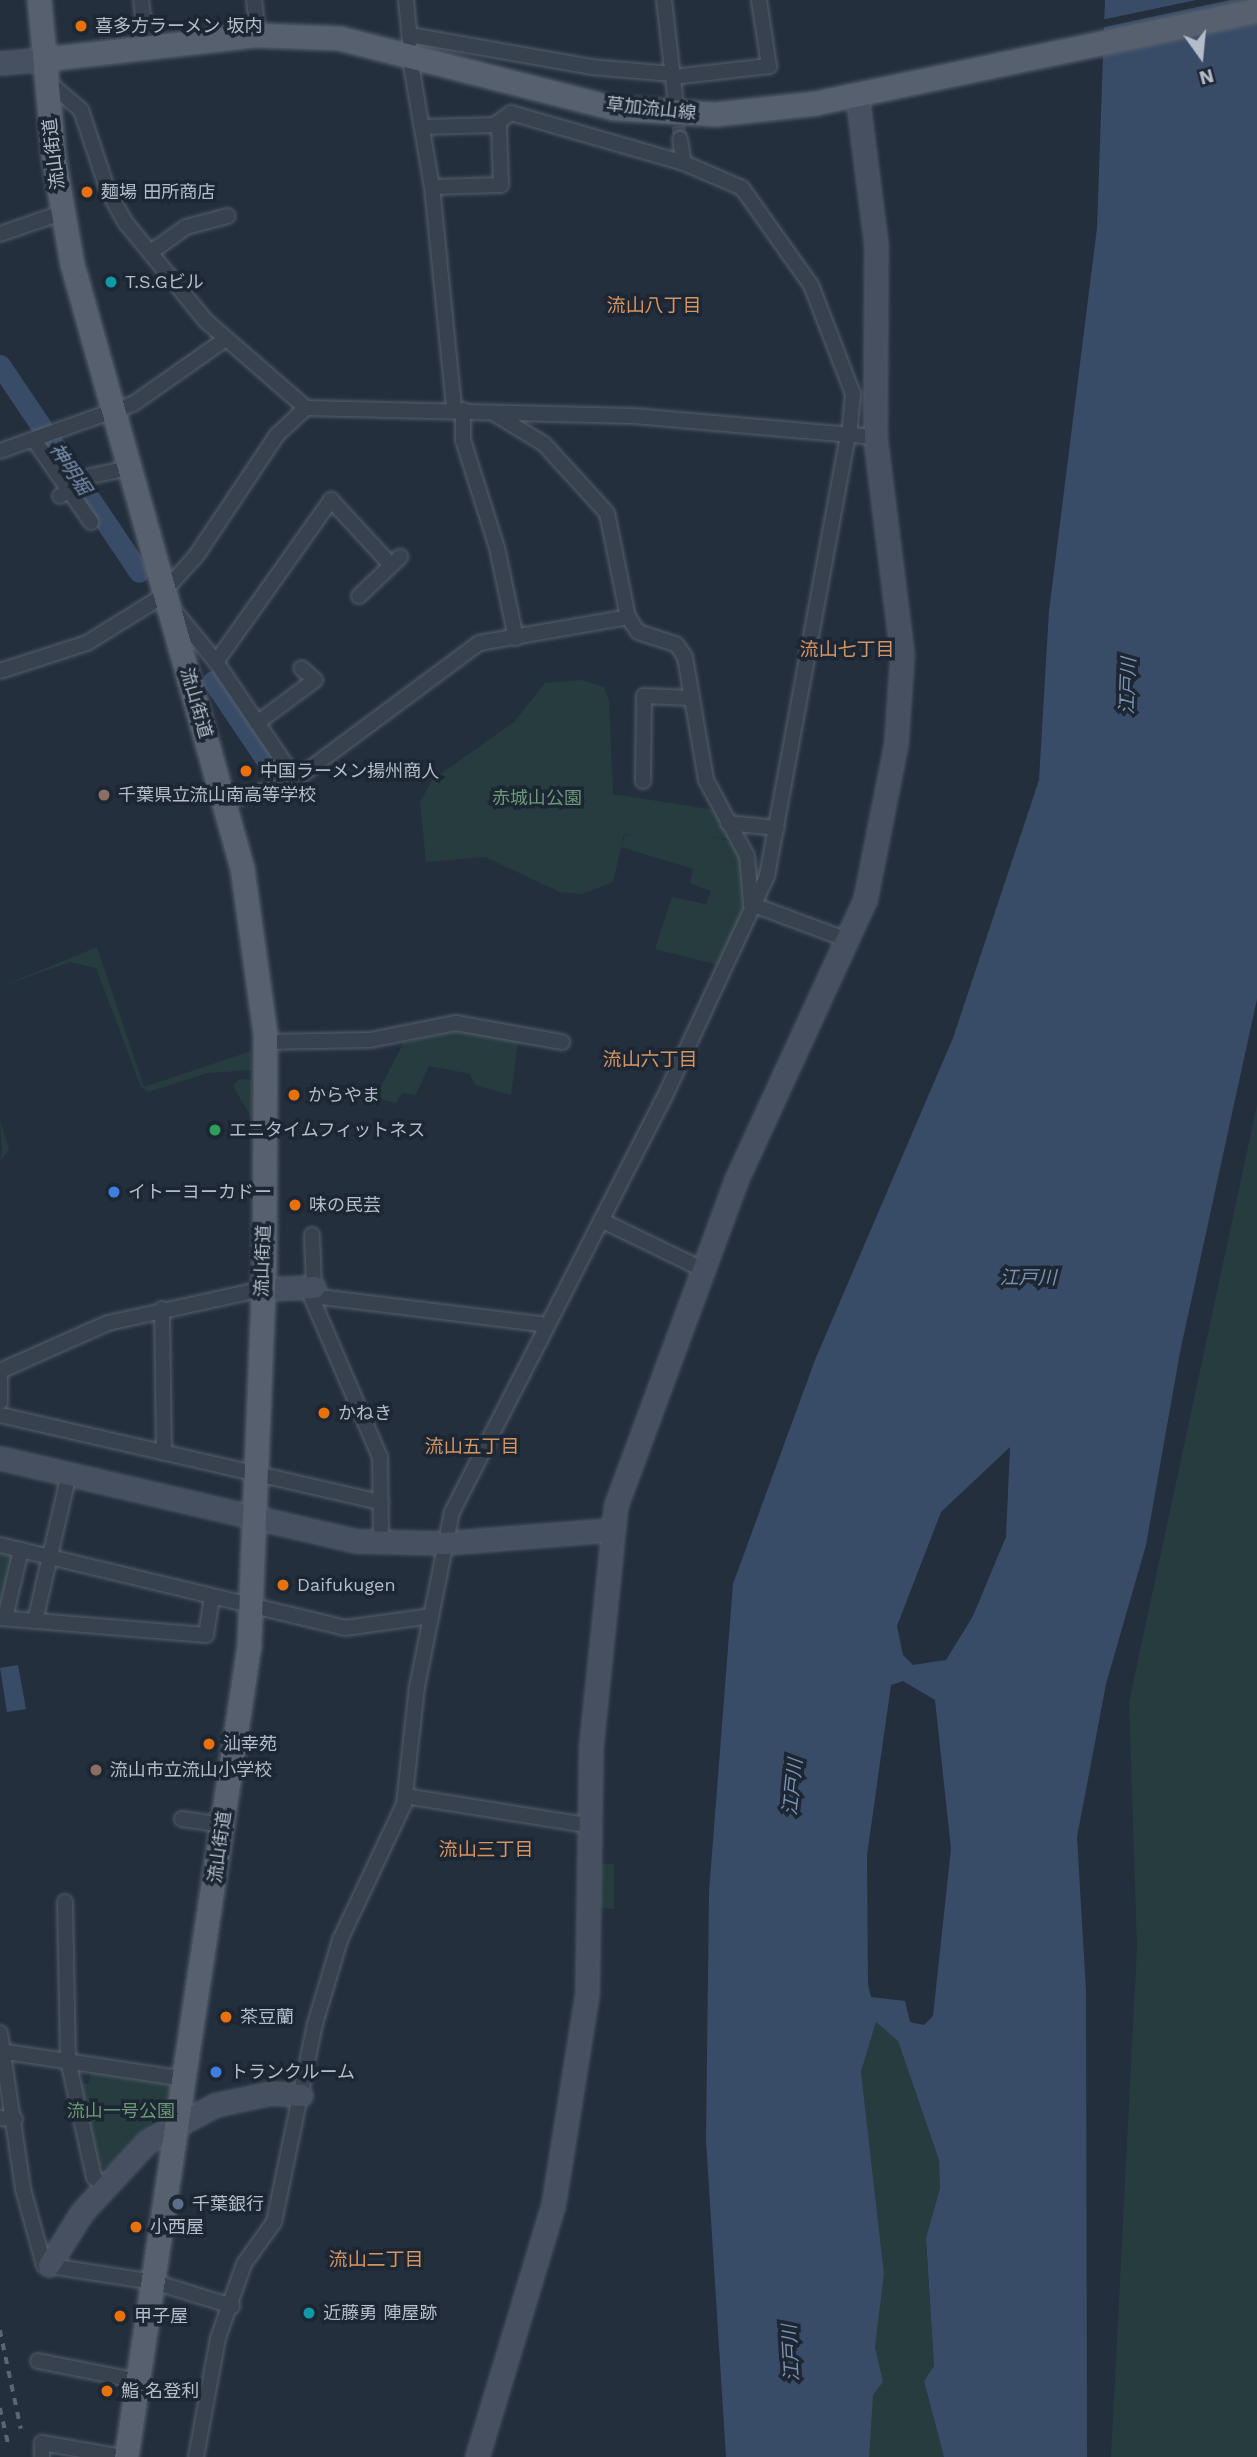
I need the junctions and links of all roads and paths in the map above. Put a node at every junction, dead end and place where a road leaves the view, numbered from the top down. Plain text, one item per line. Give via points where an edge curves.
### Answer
1 (38, 0) edge
2 (141, 0) edge
3 (254, 0) edge
4 (406, 0) edge
5 (664, 0) edge
6 (759, 0) edge
7 (1257, 10) edge
8 (258, 35) junction
9 (147, 47) junction
10 (410, 47) junction
11 (0, 63) edge
12 (46, 70) junction
13 (673, 75) junction
14 (863, 93) junction
15 (675, 95) tunnel mouth
16 (494, 125) junction
17 (422, 127) junction
18 (680, 139) tunnel mouth
19 (684, 163) junction
20 (432, 187) junction
21 (61, 213) junction
22 (228, 216) dead end
23 (0, 233) edge
24 (151, 252) junction
25 (224, 340) junction
26 (306, 408) junction
27 (458, 409) junction
28 (113, 413) junction
29 (495, 414) junction
30 (848, 436) junction
31 (875, 437) junction
32 (37, 439) junction
33 (0, 452) edge
34 (128, 468) junction
35 (68, 491) junction
36 (91, 522) dead end
37 (165, 596) junction
38 (359, 596) dead end
39 (628, 617) junction
40 (516, 638) junction
41 (216, 662) junction
42 (300, 668) dead end
43 (0, 671) edge
44 (691, 698) junction
45 (257, 723) junction
46 (296, 780) junction
47 (643, 781) dead end
48 (224, 801) junction
49 (727, 823) junction
50 (778, 828) junction
51 (751, 904) junction
52 (845, 939) junction
53 (265, 1042) junction
54 (562, 1042) dead end
55 (601, 1220) junction
56 (312, 1235) dead end
57 (700, 1268) junction
58 (263, 1289) junction
59 (311, 1290) junction
60 (162, 1309) junction
61 (547, 1325) junction
62 (0, 1372) edge
63 (0, 1402) edge
64 (0, 1415) edge
65 (164, 1453) junction
66 (0, 1458) edge
67 (69, 1474) junction
68 (256, 1474) junction
69 (381, 1502) junction
70 (255, 1518) junction
71 (611, 1530) junction
72 (381, 1543) junction
73 (444, 1543) junction
74 (0, 1545) edge
75 (21, 1550) junction
76 (49, 1557) junction
77 (212, 1596) junction
78 (252, 1606) junction
79 (431, 1616) junction
80 (2, 1618) edge
81 (35, 1621) junction
82 (405, 1796) junction
83 (182, 1819) dead end
84 (223, 1825) junction
85 (592, 1826) junction
86 (65, 1902) dead end
87 (0, 2033) edge
88 (1, 2051) edge
89 (68, 2060) junction
90 (185, 2079) junction
91 (302, 2095) junction
92 (7, 2119) edge
93 (178, 2123) junction
94 (103, 2186) junction
95 (53, 2266) junction
96 (153, 2282) junction
97 (232, 2305) junction
98 (38, 2363) dead end
99 (138, 2381) junction
100 (60, 2452) edge
101 (42, 2457) edge
102 (124, 2457) edge
103 (196, 2457) edge
104 (477, 2457) edge

1 - 12 main road, 流山街道
2 - 9 street
3 - 8 street
4 - 10 street
5 - 13 street
6 - 13 street via 769,66
7 - 14 main road, 草加流山線
8 - 9 main road, 草加流山線
8 - 10 main road, 草加流山線
9 - 12 main road, 草加流山線
10 - 13 street
10 - 14 main road, 草加流山線 via 603,105 667,114 750,113
10 - 17 street
11 - 12 street
12 - 21 main road, 流山街道
12 - 24 street via 81,110 114,205
13 - 15 street
14 - 31 street via 876,245
16 - 17 street
16 - 19 street via 511,113
16 - 20 street via 499,125 501,185
17 - 20 street
18 - 19 street
19 - 30 street via 742,188 756,201 811,285 853,394
20 - 27 street
21 - 23 street
21 - 28 main road, 流山街道
22 - 24 street via 186,228
24 - 25 street
25 - 26 street
25 - 28 street
26 - 27 street
26 - 37 street via 276,435
27 - 29 street
27 - 40 street via 463,440 497,548
28 - 32 street
28 - 34 main road, 流山街道
29 - 30 street via 688,419
29 - 39 street via 544,444 607,513
30 - 31 street
30 - 50 street
31 - 52 street via 899,606 901,695 865,900
32 - 33 street
32 - 35 street
34 - 35 street via 91,477
34 - 37 main road, 流山街道
35 - 36 street
37 - 41 street
37 - 43 street via 87,643
37 - 48 main road, 流山街道
38 - 41 street via 395,561 331,500
39 - 40 street
39 - 44 street via 638,632 680,647
40 - 46 street via 485,642 455,656
41 - 45 street
42 - 45 street via 315,680
44 - 47 street via 644,696
44 - 49 street via 709,790
45 - 46 street
46 - 48 street
48 - 53 main road, 流山街道 via 254,925
49 - 50 street
49 - 51 street via 747,856
50 - 51 street via 766,876
51 - 52 street
51 - 55 street via 679,1068
52 - 57 street
53 - 54 street via 370,1041 456,1023
53 - 58 main road, 流山街道
55 - 57 street
55 - 61 street
56 - 59 street
57 - 71 street
58 - 59 street
58 - 60 street
58 - 68 main road, 流山街道
59 - 61 street
59 - 69 street via 380,1457
60 - 62 street via 93,1328
60 - 65 street
61 - 73 street via 452,1512
62 - 63 street
64 - 65 street
65 - 68 street
66 - 67 street
67 - 70 street
67 - 76 street
68 - 69 street
68 - 70 main road, 流山街道
69 - 72 street
70 - 72 street
70 - 78 main road, 流山街道
71 - 73 street
71 - 85 street via 592,1733
72 - 73 street
73 - 79 street
74 - 75 street
75 - 76 street
75 - 80 street
76 - 77 street
76 - 81 street
77 - 78 street
77 - 81 street via 206,1635
78 - 79 street via 354,1629
78 - 84 main road, 流山街道
79 - 82 street
80 - 81 street
82 - 85 street
82 - 91 street via 340,1940
83 - 84 street
84 - 90 main road, 流山街道
85 - 104 street via 591,1960 553,2206
86 - 89 street
87 - 88 street
88 - 89 street
88 - 92 street
89 - 90 street
89 - 94 street via 94,2177
90 - 93 main road, 流山街道
91 - 93 street via 242,2098
91 - 97 street via 275,2222 244,2264
92 - 95 street via 23,2189
93 - 94 street via 148,2141
93 - 96 main road, 流山街道
94 - 95 street
95 - 96 street
96 - 97 street
96 - 99 main road, 流山街道
97 - 103 street via 218,2338
98 - 99 street
99 - 102 main road, 流山街道
100 - 101 street via 42,2443
100 - 102 street

